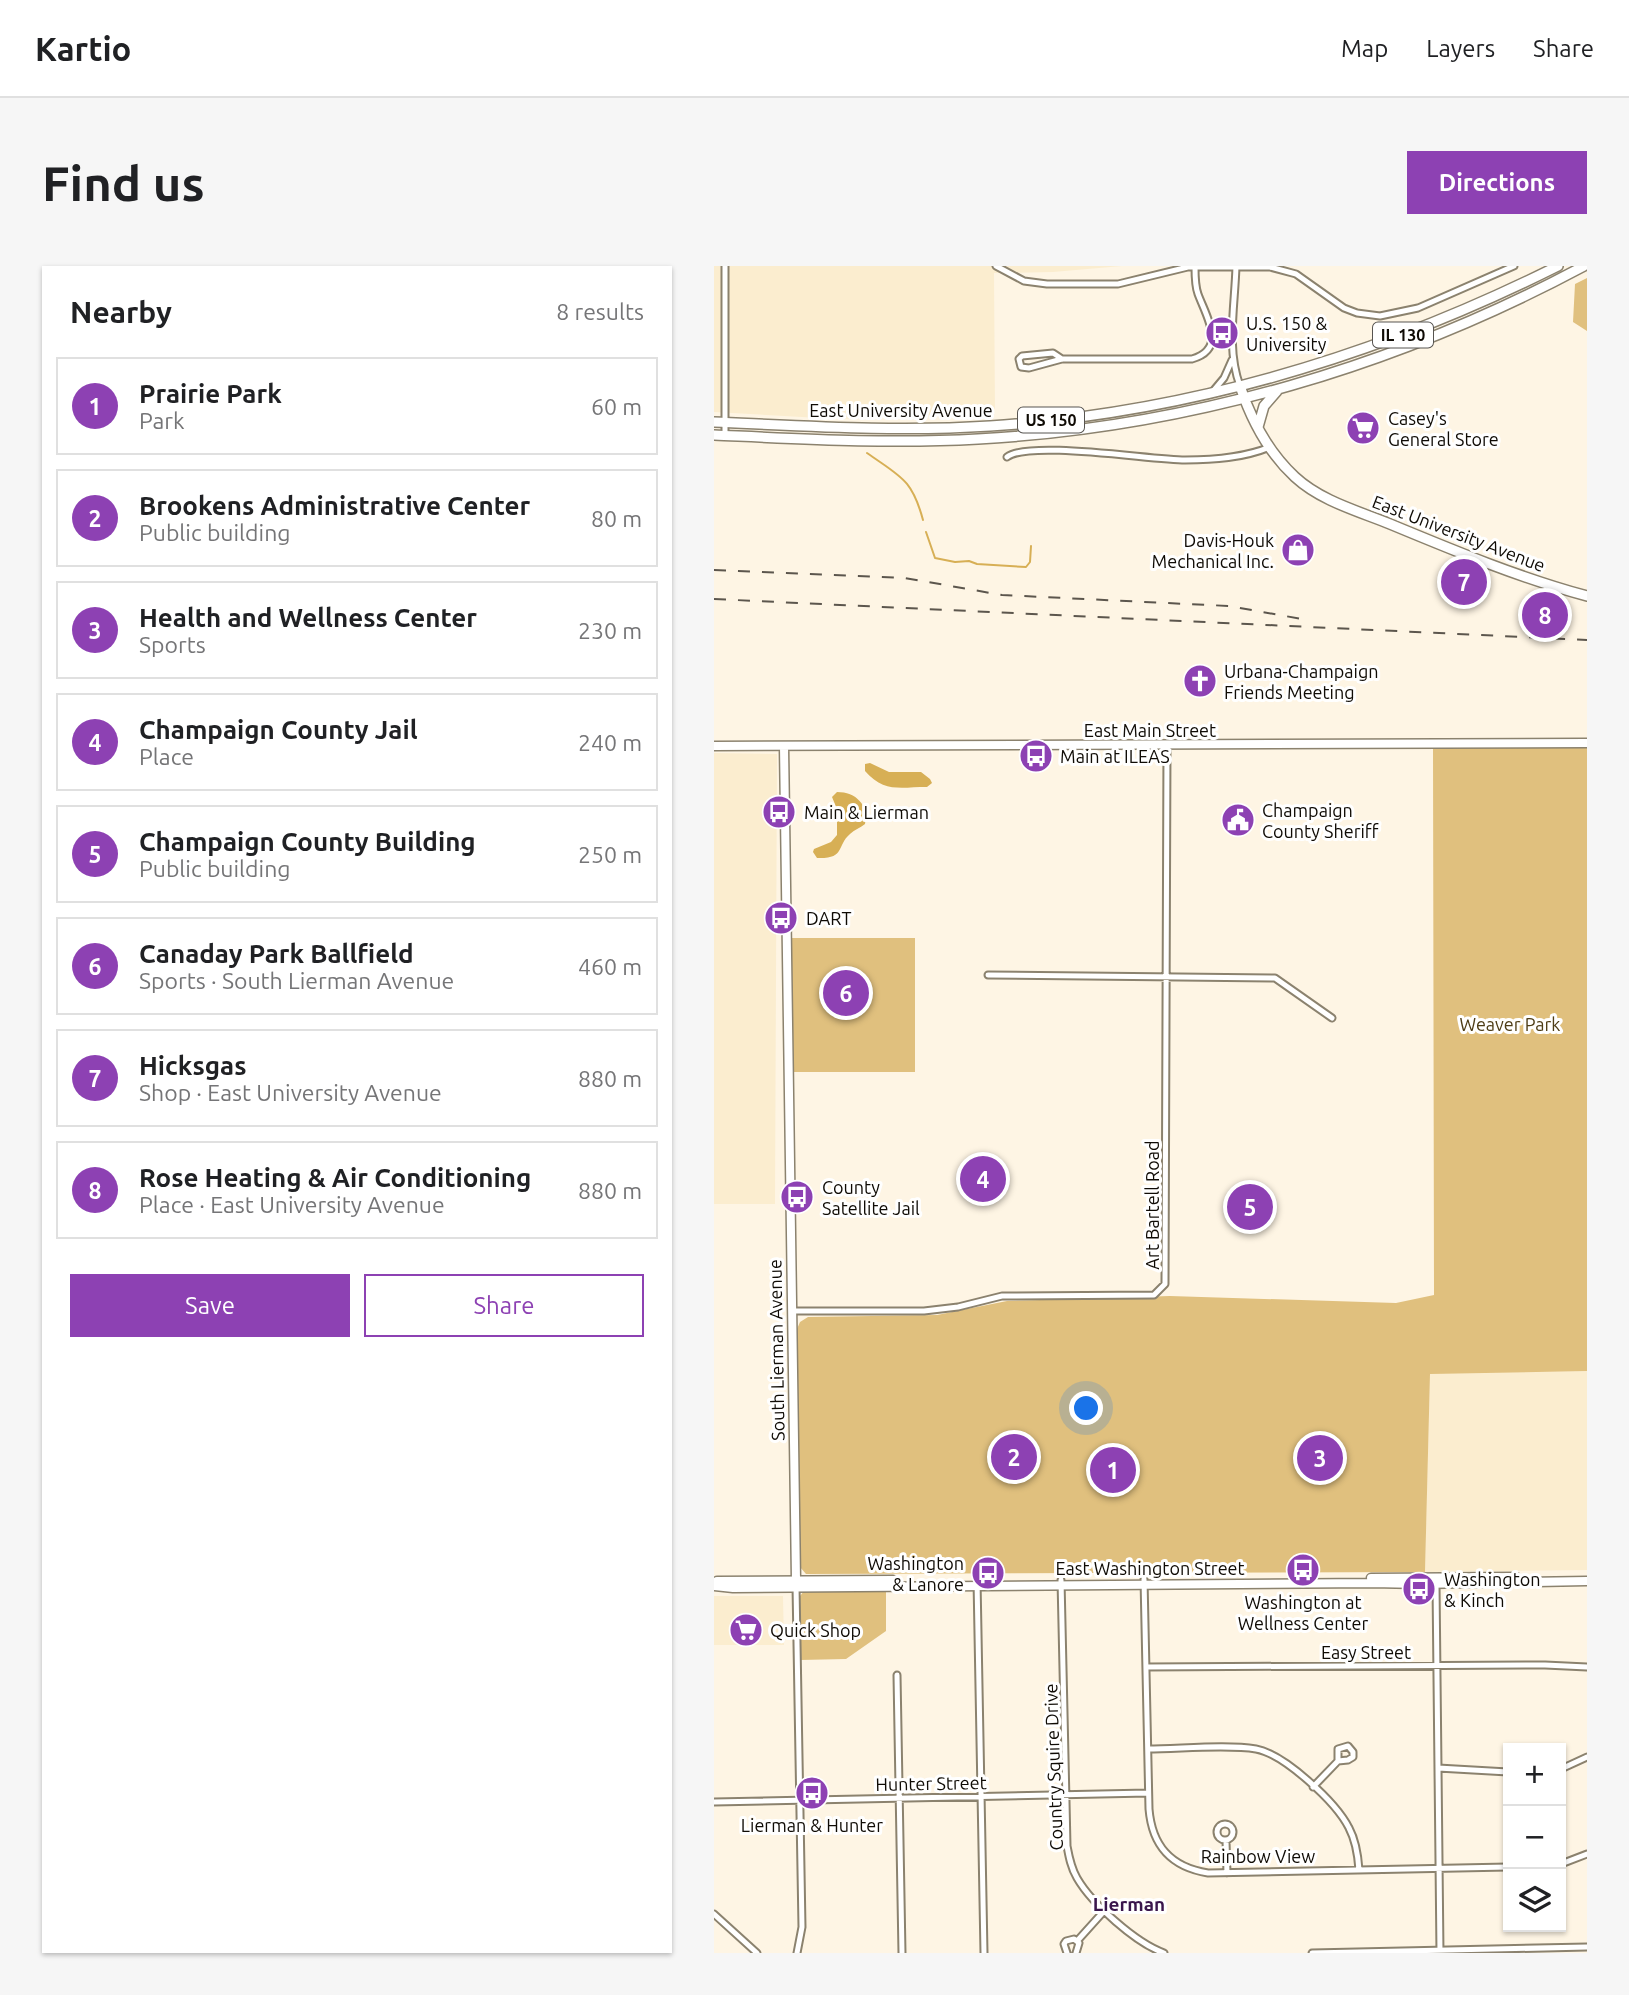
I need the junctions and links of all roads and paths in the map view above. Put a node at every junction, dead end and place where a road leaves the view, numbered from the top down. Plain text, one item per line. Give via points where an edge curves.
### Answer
1 (725, 266) edge
2 (996, 266) edge
3 (1236, 266) edge
4 (1512, 266) edge
5 (1558, 266) edge
6 (1584, 266) edge
7 (1195, 267) edge
8 (1233, 357) junction
9 (1062, 359) junction
10 (1240, 386) junction
11 (1278, 389) junction
12 (1212, 393) junction
13 (1244, 399) junction
14 (714, 422) edge
15 (726, 423) junction
16 (1258, 427) junction
17 (714, 435) edge
18 (725, 436) junction
19 (1270, 447) junction
20 (1007, 457) dead end
21 (1587, 596) edge
22 (1587, 743) edge
23 (714, 746) edge
24 (784, 746) junction
25 (1167, 746) junction
26 (988, 975) dead end
27 (1167, 977) junction
28 (1332, 1018) dead end
29 (792, 1311) junction
30 (1587, 1578) edge
31 (1436, 1580) junction
32 (1144, 1581) junction
33 (977, 1582) junction
34 (1061, 1582) junction
35 (714, 1584) edge
36 (796, 1584) junction
37 (1437, 1665) junction
38 (1146, 1667) junction
39 (1587, 1667) edge
40 (897, 1675) dead end
41 (1148, 1749) junction
42 (1587, 1757) edge
43 (1338, 1761) dead end
44 (1566, 1767) edge
45 (1438, 1768) junction
46 (1503, 1772) edge
47 (1313, 1787) junction
48 (1148, 1794) junction
49 (1066, 1795) junction
50 (980, 1797) junction
51 (898, 1798) junction
52 (799, 1799) junction
53 (714, 1802) edge
54 (1226, 1841) dead end
55 (1587, 1854) edge
56 (1566, 1862) edge
57 (1503, 1867) edge
58 (1439, 1868) junction
59 (1359, 1870) junction
60 (1227, 1872) junction
61 (1105, 1910) junction
62 (714, 1914) edge
63 (1077, 1940) junction
64 (1587, 1947) edge
65 (1440, 1952) edge
66 (757, 1953) edge
67 (797, 1953) edge
68 (902, 1953) edge
69 (984, 1953) edge
70 (1067, 1953) edge
71 (1076, 1953) edge
72 (1164, 1953) edge
73 (1312, 1953) edge

1 - 15 street
2 - 7 street via 1024,281 1047,284 1118,284
3 - 4 street via 1270,267 1296,274 1344,307 1380,316 1418,308
3 - 7 street
3 - 8 street
5 - 10 main road, IL 130 via 1390,340
6 - 11 main road, IL 130 via 1458,327
7 - 9 street via 1198,293 1212,332 1202,355 1192,359
8 - 10 street
8 - 12 street
9 - 9 street via 1029,368 1018,363 1022,356 1053,353
10 - 12 main road, East University Avenue / US 150
10 - 13 main road, East University Avenue
11 - 13 main road
11 - 16 main road via 1264,406
12 - 15 main road, East University Avenue / US 150 via 1101,414 990,426 880,429
13 - 16 main road, East University Avenue
13 - 18 main road, East University Avenue / US 150 via 1118,424 978,439 849,441
14 - 15 main road, East University Avenue / US 150
15 - 18 street
16 - 19 main road, East University Avenue
17 - 18 main road, East University Avenue / US 150
19 - 20 street via 1249,455 1198,460 1042,451
19 - 21 main road, East University Avenue via 1297,479 1336,503 1495,566
22 - 25 main road, East Main Street
23 - 24 main road, East Main Street
24 - 25 main road, East Main Street
24 - 29 main road, South Lierman Avenue
25 - 27 street, Art Bartell Road
26 - 27 street
27 - 28 street via 1275,978
27 - 29 street, Art Bartell Road via 1166,1275 1158,1293 1002,1296 924,1311
29 - 36 main road, South Lierman Avenue
30 - 31 main road, East Washington Street
31 - 32 main road, East Washington Street
31 - 37 street
32 - 34 main road, East Washington Street
32 - 38 street, Rainbow View
33 - 34 main road, East Washington Street
33 - 36 main road, East Washington Street
33 - 50 street
34 - 49 street, Country Squire Drive
35 - 36 main road, East Washington Street
36 - 52 street, South Lierman Avenue
37 - 38 street, Easy Street
37 - 39 street, Easy Street
37 - 45 street
38 - 41 street, Rainbow View
40 - 51 street
41 - 47 street via 1258,1750 1286,1762
41 - 48 street, Rainbow View
42 - 44 street
43 - 47 street
45 - 46 street
45 - 58 street
47 - 59 street via 1348,1824
48 - 49 street, Hunter Street
48 - 60 street, Rainbow View via 1152,1832 1171,1858 1195,1871
49 - 50 street, Hunter Street
49 - 61 street, Country Squire Drive via 1072,1867
50 - 51 street, Hunter Street
50 - 69 street
51 - 52 street, Hunter Street
51 - 68 street
52 - 53 street, Hunter Street
52 - 67 street, South Lierman Avenue via 802,1927
54 - 60 street
55 - 56 street
57 - 58 street, Rainbow View
58 - 59 street, Rainbow View
58 - 65 street
59 - 60 street, Rainbow View
61 - 63 street
61 - 72 street, Country Squire Drive via 1137,1939
62 - 66 street
63 - 70 street via 1066,1941
63 - 71 street
64 - 65 street
65 - 73 street

